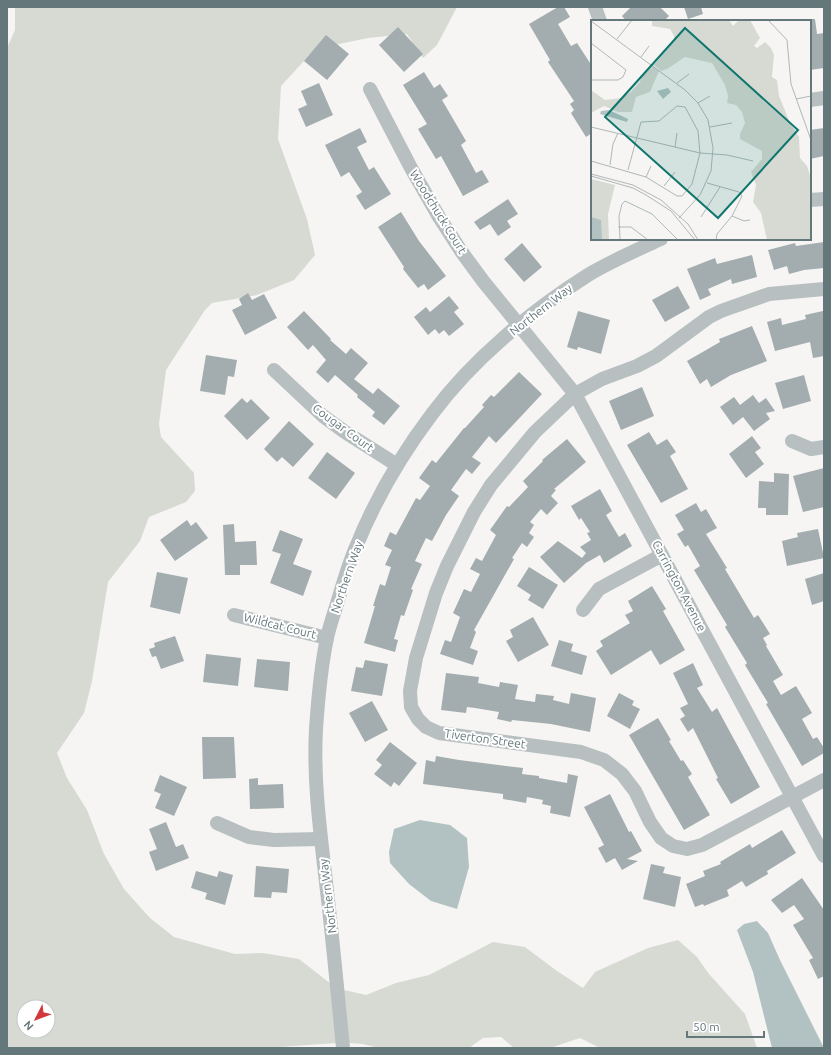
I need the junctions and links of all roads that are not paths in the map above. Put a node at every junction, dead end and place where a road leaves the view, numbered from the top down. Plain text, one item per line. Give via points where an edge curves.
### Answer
1 (595, 7) edge
2 (600, 20) edge
3 (370, 89) dead end
4 (824, 98) edge
5 (811, 100) edge
6 (824, 198) edge
7 (811, 200) edge
8 (659, 240) edge
9 (824, 289) edge
10 (519, 326) junction
11 (274, 370) dead end
12 (575, 394) junction
13 (792, 440) dead end
14 (824, 447) edge
15 (398, 465) junction
16 (662, 555) junction
17 (583, 610) dead end
18 (234, 615) dead end
19 (327, 638) junction
20 (824, 780) edge
21 (792, 797) junction
22 (217, 823) dead end
23 (321, 839) junction
24 (824, 856) edge
25 (343, 1045) edge

1 - 2 street
3 - 10 street, Woodchuck Court via 439,217 483,281
4 - 5 street
6 - 7 street
8 - 10 street, Northern Way via 590,274 556,296
9 - 12 street, Tiverton Street via 769,294 721,311 656,356 602,379
10 - 12 street, Carrington Avenue
10 - 15 street, Northern Way via 456,386 432,414
11 - 15 street, Cougar Court via 323,416
12 - 16 street, Carrington Avenue
12 - 21 street, Tiverton Street via 535,432 491,485 474,512 436,592 416,658 410,691 411,707 426,727 439,733 581,752 604,760 622,774 635,791 661,838 673,846 687,848 702,845
13 - 14 street via 811,449
15 - 19 street, Northern Way via 372,510 355,550
16 - 17 street via 599,589
16 - 21 street, Carrington Avenue
18 - 19 street, Wildcat Court
19 - 23 street, Northern Way via 316,728
20 - 21 street, Tiverton Street
21 - 24 street, Carrington Avenue
22 - 23 street via 250,837 274,840
23 - 25 street, Northern Way

